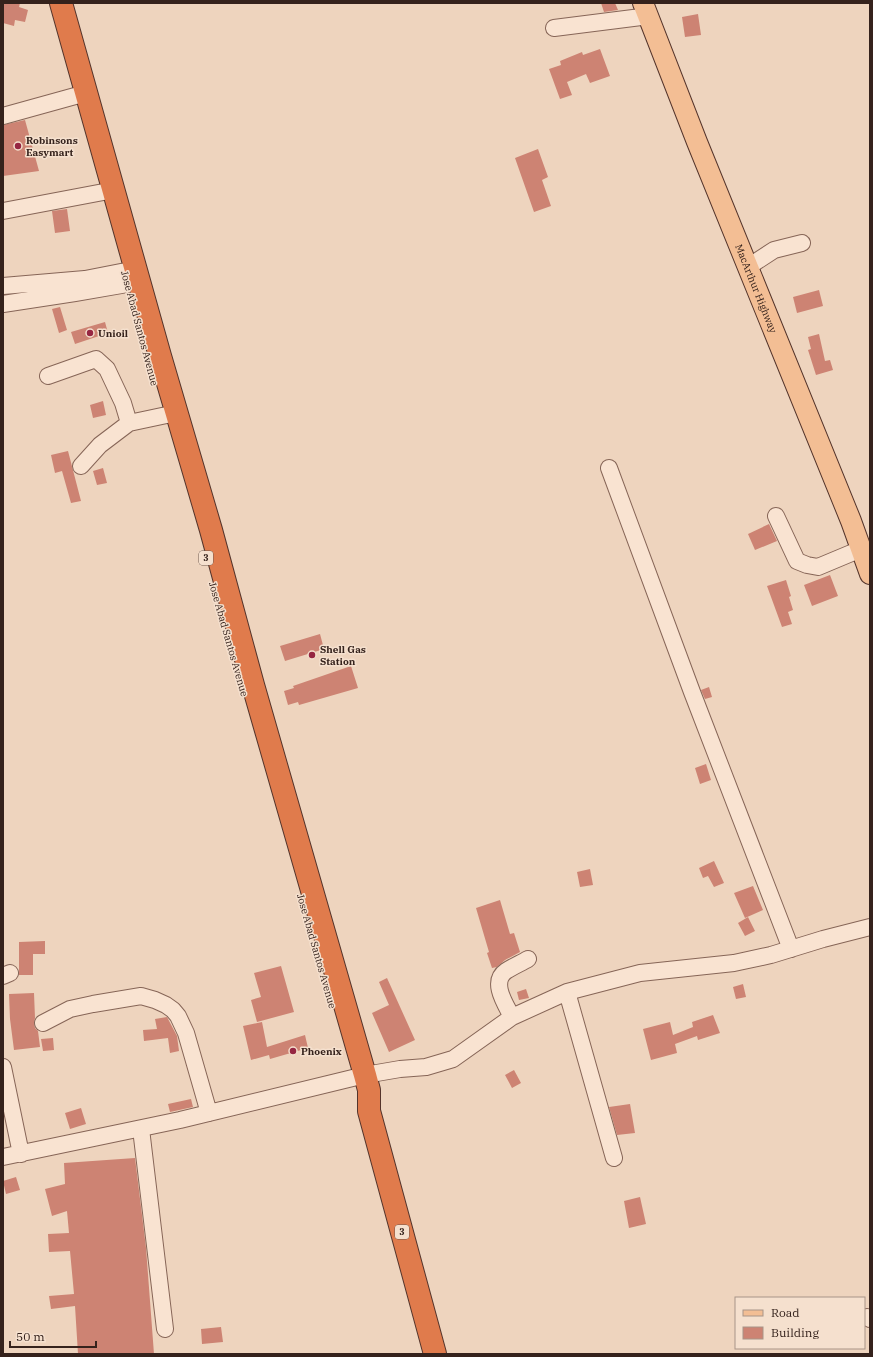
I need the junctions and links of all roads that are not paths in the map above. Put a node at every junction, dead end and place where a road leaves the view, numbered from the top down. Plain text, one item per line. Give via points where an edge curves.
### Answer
1 (49, 3) edge
2 (60, 3) edge
3 (646, 10) edge
4 (554, 28) dead end
5 (81, 95) junction
6 (3, 116) edge
7 (108, 191) junction
8 (3, 211) edge
9 (802, 243) dead end
10 (748, 267) junction
11 (132, 276) junction
12 (26, 283) junction
13 (3, 286) edge
14 (73, 286) junction
15 (30, 300) junction
16 (3, 304) edge
17 (48, 376) dead end
18 (170, 414) junction
19 (129, 423) junction
20 (81, 466) dead end
21 (609, 468) dead end
22 (776, 516) dead end
23 (861, 549) junction
24 (869, 571) edge
25 (870, 927) edge
26 (791, 949) junction
27 (528, 959) dead end
28 (567, 992) junction
29 (512, 1017) junction
30 (43, 1023) dead end
31 (3, 1067) edge
32 (358, 1077) junction
33 (209, 1113) junction
34 (141, 1129) junction
35 (21, 1154) junction
36 (3, 1157) edge
37 (614, 1158) dead end
38 (165, 1329) dead end
39 (435, 1354) edge

1 - 5 highway, Jose Abad Santos Avenue / 3
2 - 5 highway, Jose Abad Santos Avenue / 3
3 - 4 street
3 - 10 main road, MacArthur Highway
5 - 6 street
5 - 7 highway, Jose Abad Santos Avenue / 3
7 - 8 street
7 - 11 highway, Jose Abad Santos Avenue / 3
9 - 10 street via 774,250
10 - 23 main road, MacArthur Highway
11 - 14 street
11 - 18 highway, Jose Abad Santos Avenue / 3
12 - 13 street
12 - 14 street
12 - 15 street
14 - 15 street
15 - 16 street
17 - 19 street via 96,359 107,369 123,402
18 - 19 street
18 - 32 highway, Jose Abad Santos Avenue / 3 via 338,1026
19 - 20 street via 100,445
21 - 26 street
22 - 23 street via 797,560 807,565 818,567
23 - 24 main road, MacArthur Highway
25 - 26 street
26 - 28 street via 734,963 640,973
27 - 29 street via 504,972 499,980 499,991
28 - 29 street
28 - 37 street
29 - 32 street via 453,1059 426,1067
30 - 33 street via 70,1009 141,996 166,1005 178,1016 186,1033
31 - 35 street
32 - 33 street
32 - 39 highway, Jose Abad Santos Avenue / 3 via 356,1092 369,1111
33 - 34 street
34 - 35 street
34 - 38 street
35 - 36 street

